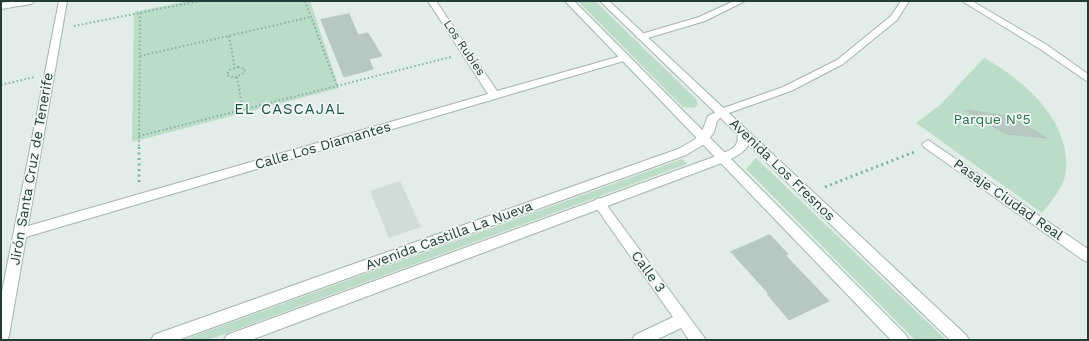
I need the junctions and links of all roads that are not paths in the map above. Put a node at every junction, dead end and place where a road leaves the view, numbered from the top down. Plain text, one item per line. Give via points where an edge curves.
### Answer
1 (31, 1) edge
2 (63, 1) edge
3 (432, 1) edge
4 (569, 1) edge
5 (604, 1) edge
6 (741, 1) edge
7 (905, 1) edge
8 (966, 1) edge
9 (1, 6) edge
10 (641, 37) junction
11 (624, 58) junction
12 (1088, 79) edge
13 (495, 96) junction
14 (722, 112) junction
15 (743, 133) junction
16 (705, 140) junction
17 (923, 147) road end
18 (723, 158) junction
19 (599, 203) junction
20 (21, 233) junction
21 (1088, 256) edge
22 (683, 320) junction
23 (1, 336) edge
24 (158, 340) edge
25 (232, 340) edge
26 (640, 340) edge
27 (698, 340) edge
28 (901, 340) edge
29 (961, 340) edge

1 - 9 street
2 - 20 street, Jirón Santa Cruz de Tenerife
3 - 13 street, Los Rubíes
4 - 11 street
5 - 10 street, Avenida Los Fresnos
6 - 10 street via 702,19
7 - 14 street via 894,18 840,62 787,89
8 - 12 street via 1011,27
10 - 14 street, Avenida Los Fresnos
11 - 13 street, Calle Los Diamantes
11 - 16 street
13 - 20 street, Calle Los Diamantes
14 - 15 street, Avenida Los Fresnos
14 - 16 street via 712,120
15 - 18 street, Avenida Castilla La Nueva via 745,140 742,147
15 - 29 street, Avenida Los Fresnos
16 - 18 street
16 - 24 street, Avenida Castilla La Nueva via 682,152
17 - 21 street, Pasaje Ciudad Real
18 - 19 street, Avenida Castilla La Nueva
18 - 28 street
19 - 22 street, Calle 3
19 - 25 street, Avenida Castilla La Nueva
20 - 23 street, Jirón Santa Cruz de Tenerife
22 - 26 street
22 - 27 street, Calle 3

